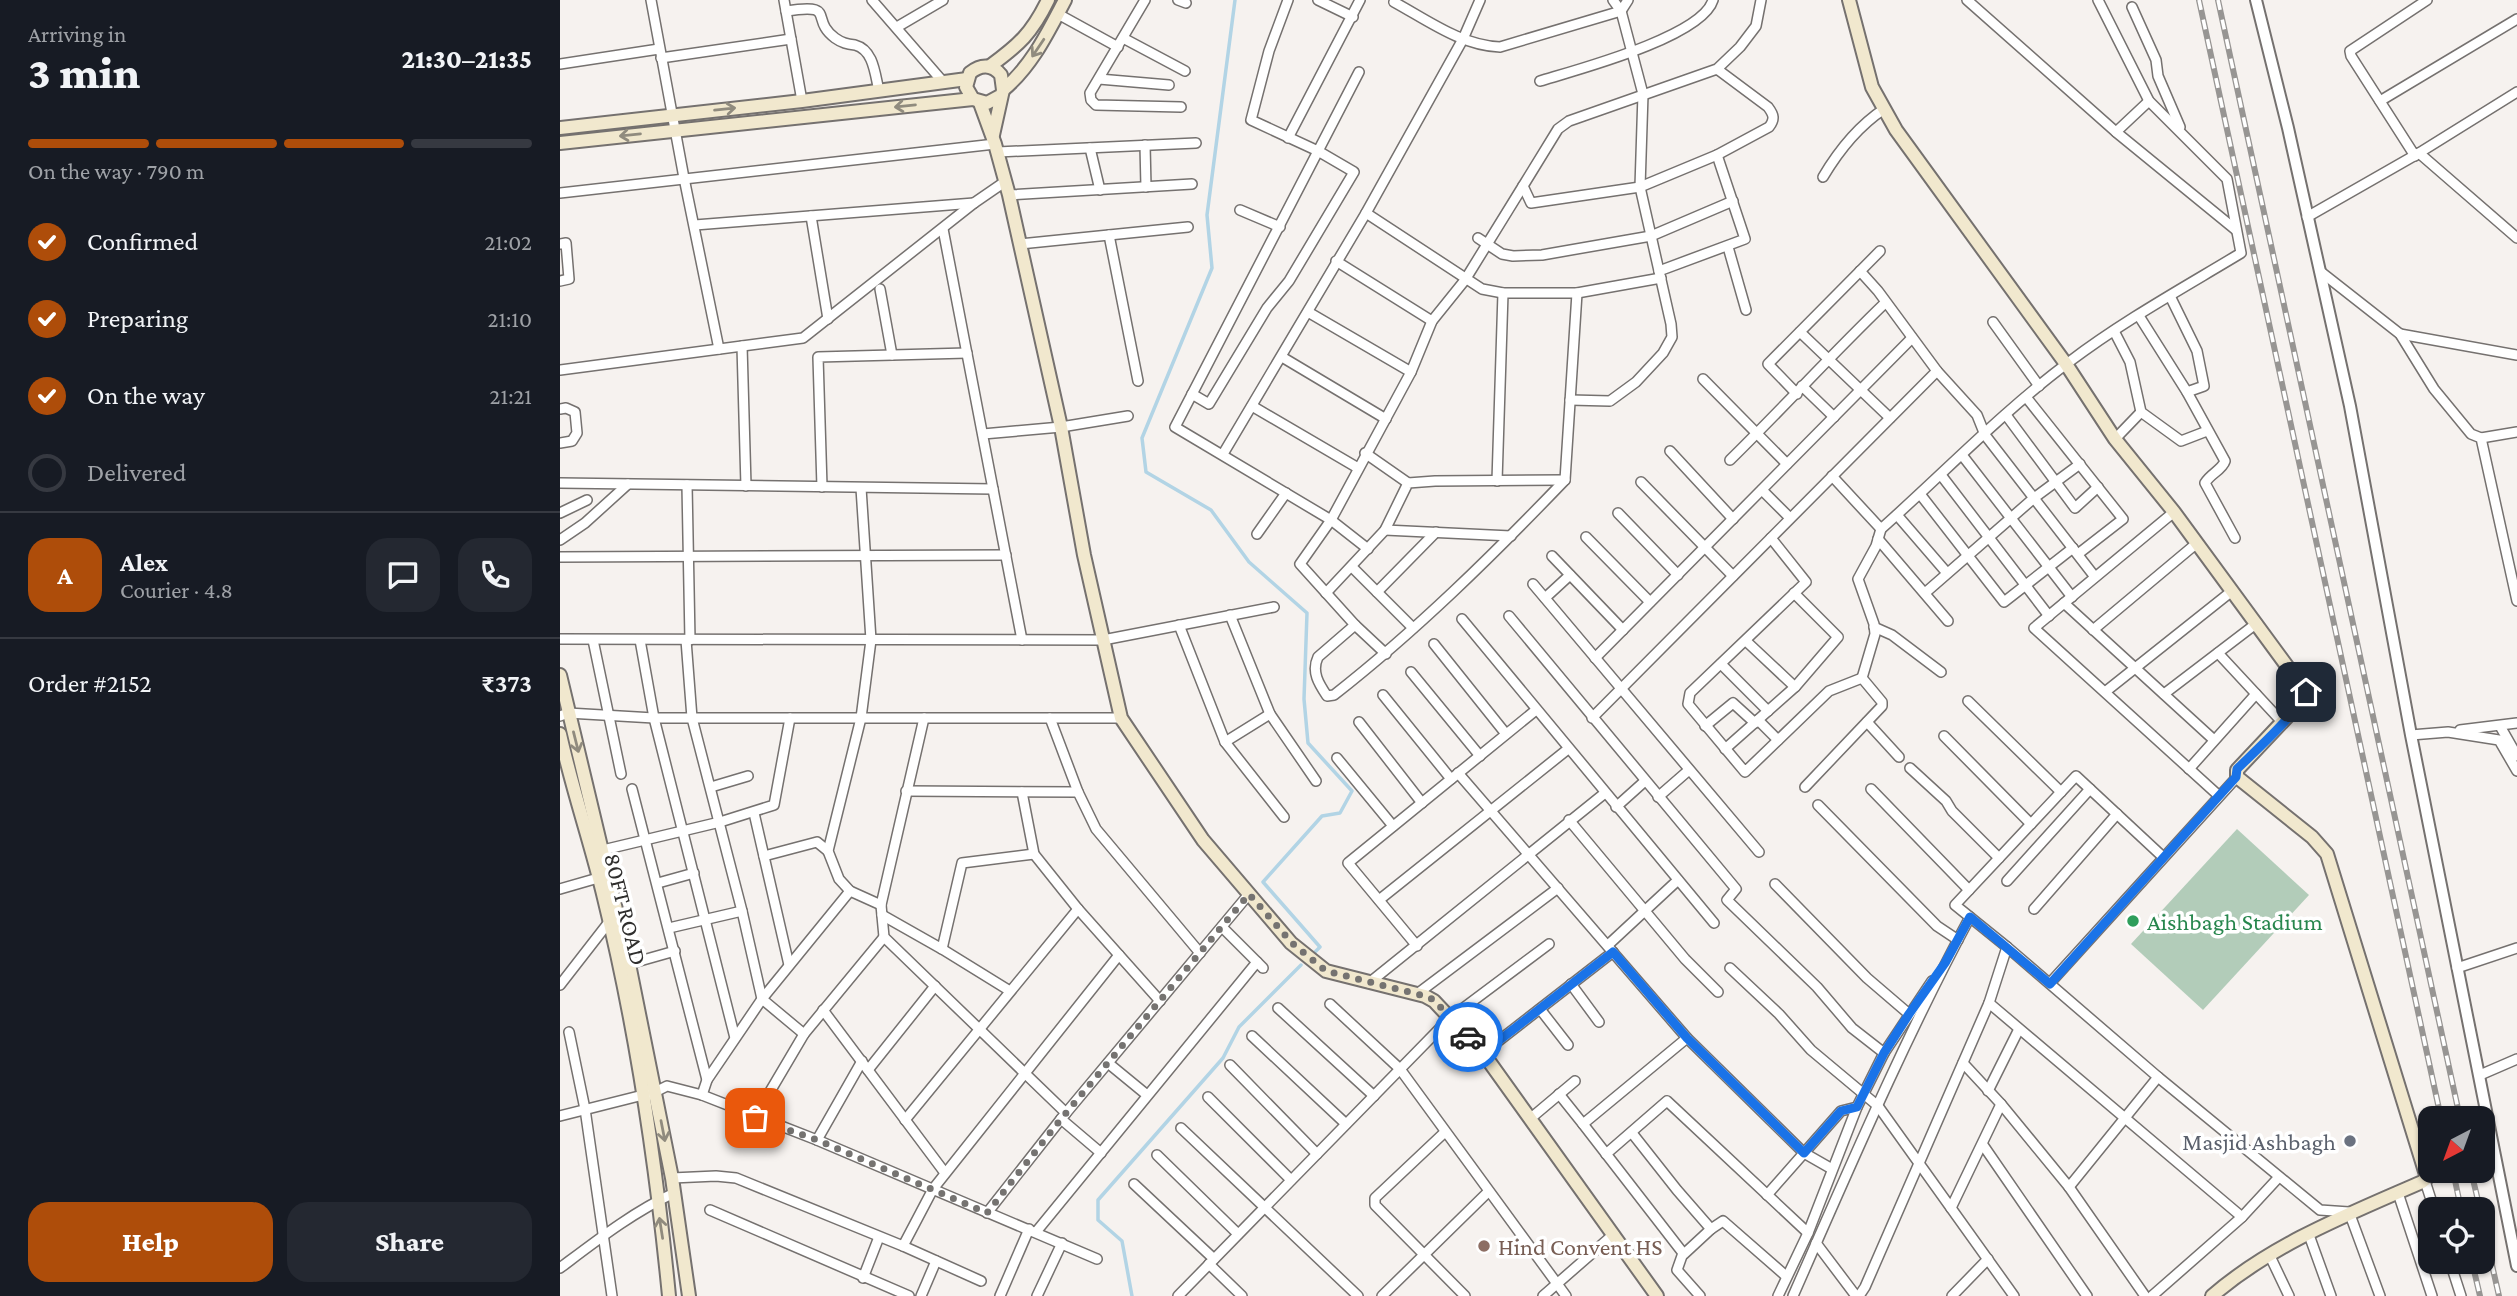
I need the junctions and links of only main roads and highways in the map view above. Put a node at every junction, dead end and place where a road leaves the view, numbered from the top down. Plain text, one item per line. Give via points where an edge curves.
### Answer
1 (1048, 0) edge
2 (1065, 0) edge
3 (1849, 0) edge
4 (990, 66) junction
5 (967, 79) junction
6 (1001, 93) junction
7 (977, 101) junction
8 (560, 128) edge
9 (560, 143) edge
10 (995, 145) junction
11 (560, 675) edge
12 (564, 715) edge
13 (560, 734) edge
14 (649, 1094) junction
15 (669, 1296) edge
16 (689, 1296) edge
17 (1657, 1296) edge
18 (2212, 1296) edge

1 - 4 main road via 1027,37
2 -> 6 main road via 1030,61
3 - 18 main road via 1872,87 1896,130 2115,439 2306,692 2283,723 2237,769 2236,777 2327,854 2427,1175 2425,1181 2349,1212 2269,1254
4 - 5 main road via 975,68
4 - 6 main road via 1001,75
5 - 7 main road via 966,87
8 -> 5 main road
6 - 7 main road via 987,103
6 - 10 main road
7 -> 9 main road
7 - 10 main road
10 - 17 main road via 1062,426 1084,555 1121,718 1203,841 1292,943 1326,971 1434,1000 1483,1053
11 - 12 main road
12 -> 14 main road via 603,850 629,964
13 - 14 main road, 80FT ROAD
15 -> 14 main road
14 -> 16 main road via 672,1178

